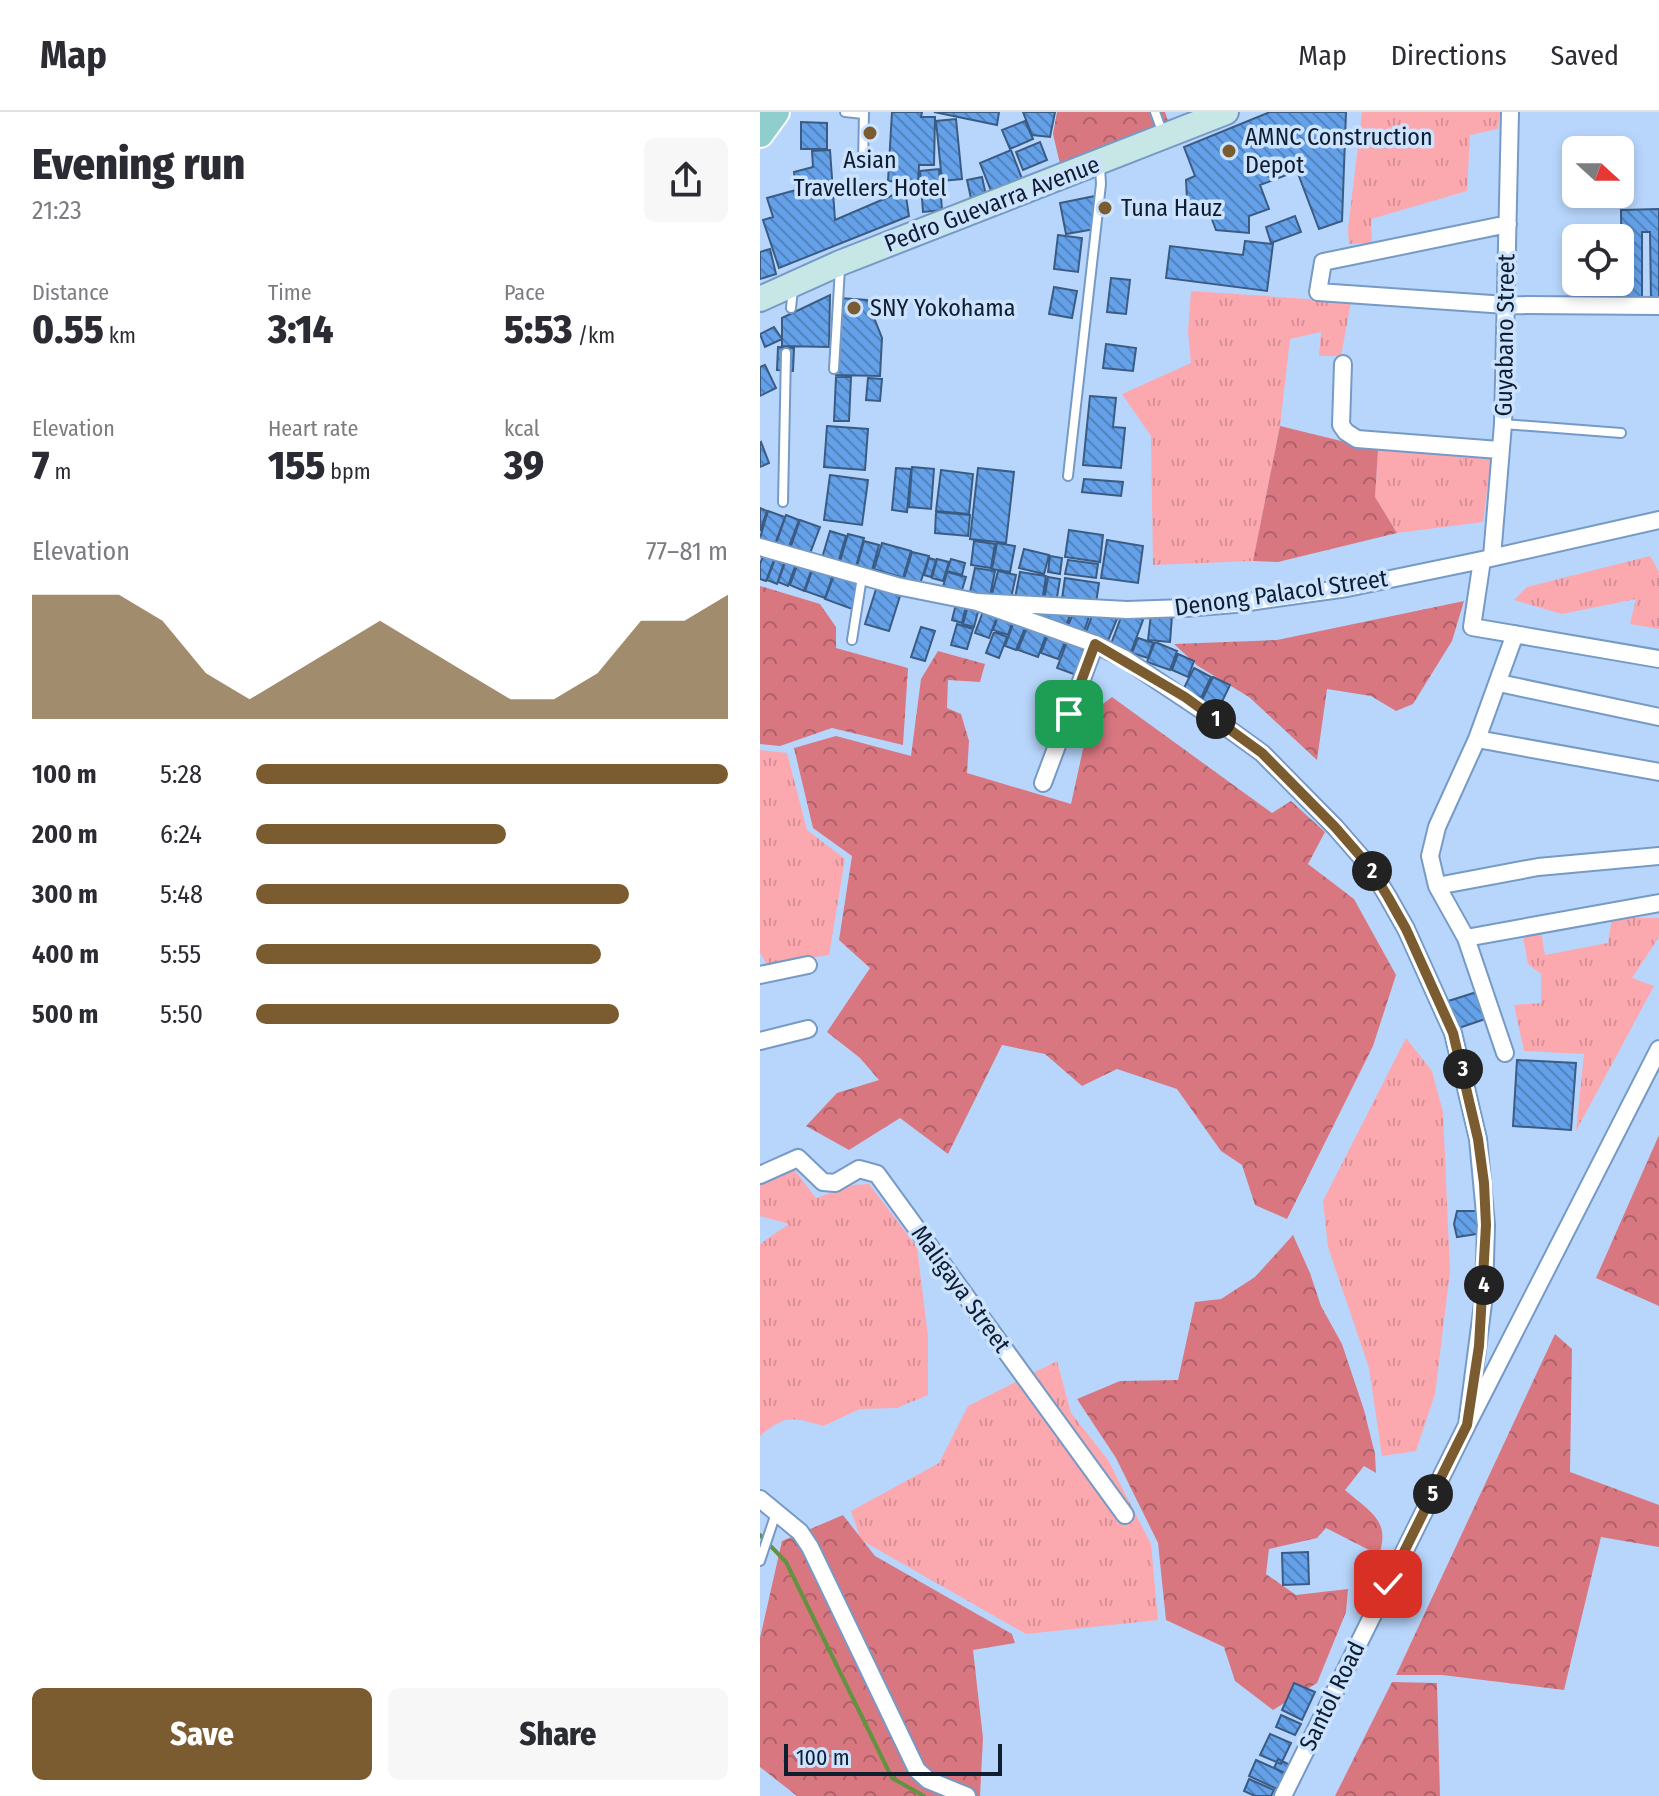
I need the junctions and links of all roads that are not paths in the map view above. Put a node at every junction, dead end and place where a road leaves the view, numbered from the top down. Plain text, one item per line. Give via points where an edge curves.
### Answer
1 (776, 112) edge
2 (845, 112) edge
3 (1155, 112) edge
4 (1226, 112) edge
5 (1510, 112) edge
6 (863, 113) edge
7 (760, 134) edge
8 (1164, 136) junction
9 (1100, 162) junction
10 (863, 164) dead end
11 (1508, 224) junction
12 (840, 263) junction
13 (793, 283) junction
14 (760, 299) edge
15 (1506, 305) junction
16 (1659, 306) edge
17 (791, 308) dead end
18 (786, 353) dead end
19 (1343, 364) dead end
20 (834, 369) dead end
21 (1503, 424) junction
22 (1621, 433) dead end
23 (1499, 450) junction
24 (1068, 476) dead end
25 (783, 502) dead end
26 (1659, 520) edge
27 (760, 547) edge
28 (1487, 559) junction
29 (862, 577) junction
30 (977, 602) junction
31 (1515, 634) junction
32 (852, 640) dead end
33 (1095, 644) junction
34 (1659, 659) edge
35 (1499, 683) junction
36 (1659, 717) edge
37 (1477, 739) junction
38 (1659, 772) edge
39 (1043, 783) dead end
40 (1659, 856) edge
41 (1437, 886) junction
42 (1659, 903) edge
43 (1466, 938) junction
44 (808, 965) dead end
45 (761, 973) edge
46 (808, 1029) dead end
47 (760, 1041) edge
48 (1659, 1049) edge
49 (1505, 1053) dead end
50 (760, 1175) edge
51 (1467, 1425) junction
52 (760, 1499) edge
53 (776, 1513) junction
54 (1125, 1515) dead end
55 (760, 1561) edge
56 (967, 1796) edge
57 (1283, 1796) edge

1 - 7 main road
2 - 6 lane
3 - 8 lane
4 - 8 main road, Pedro Guevarra Avenue
5 - 11 street, Guyabano Street
6 - 10 lane
8 - 9 main road, Pedro Guevarra Avenue
9 - 12 main road, Pedro Guevarra Avenue
9 - 24 lane
11 - 15 street, Guyabano Street
11 - 15 street via 1323,262 1318,292
12 - 13 main road, Pedro Guevarra Avenue
12 - 20 lane
13 - 14 main road, Pedro Guevarra Avenue
13 - 17 lane
15 - 16 street
15 - 21 street, Guyabano Street
18 - 25 lane
19 - 23 street via 1341,425 1357,439
21 - 22 lane
21 - 23 street, Guyabano Street
23 - 28 street, Guyabano Street
26 - 28 street, Denong Palacol Street
27 - 29 street, Denong Palacol Street
28 - 30 street, Denong Palacol Street via 1235,604 1127,610
28 - 31 street, Guyabano Street via 1472,627
29 - 30 street, Denong Palacol Street
29 - 32 lane
30 - 33 street
31 - 34 street
31 - 35 street
33 - 39 street
33 - 51 street via 1185,697 1262,753 1369,866 1406,929 1457,1045 1484,1183 1484,1296
35 - 36 street
35 - 37 street
37 - 38 street
37 - 41 street via 1433,841 1430,856
40 - 41 street via 1538,867
41 - 43 street
42 - 43 street
43 - 49 street
44 - 45 street
46 - 47 street
48 - 51 street, Santol Road
50 - 54 street, Maligaya Street via 798,1158 823,1182 835,1183 859,1169 877,1174
51 - 57 street, Santol Road
52 - 53 street
53 - 55 lane
53 - 56 street via 810,1547 917,1770

